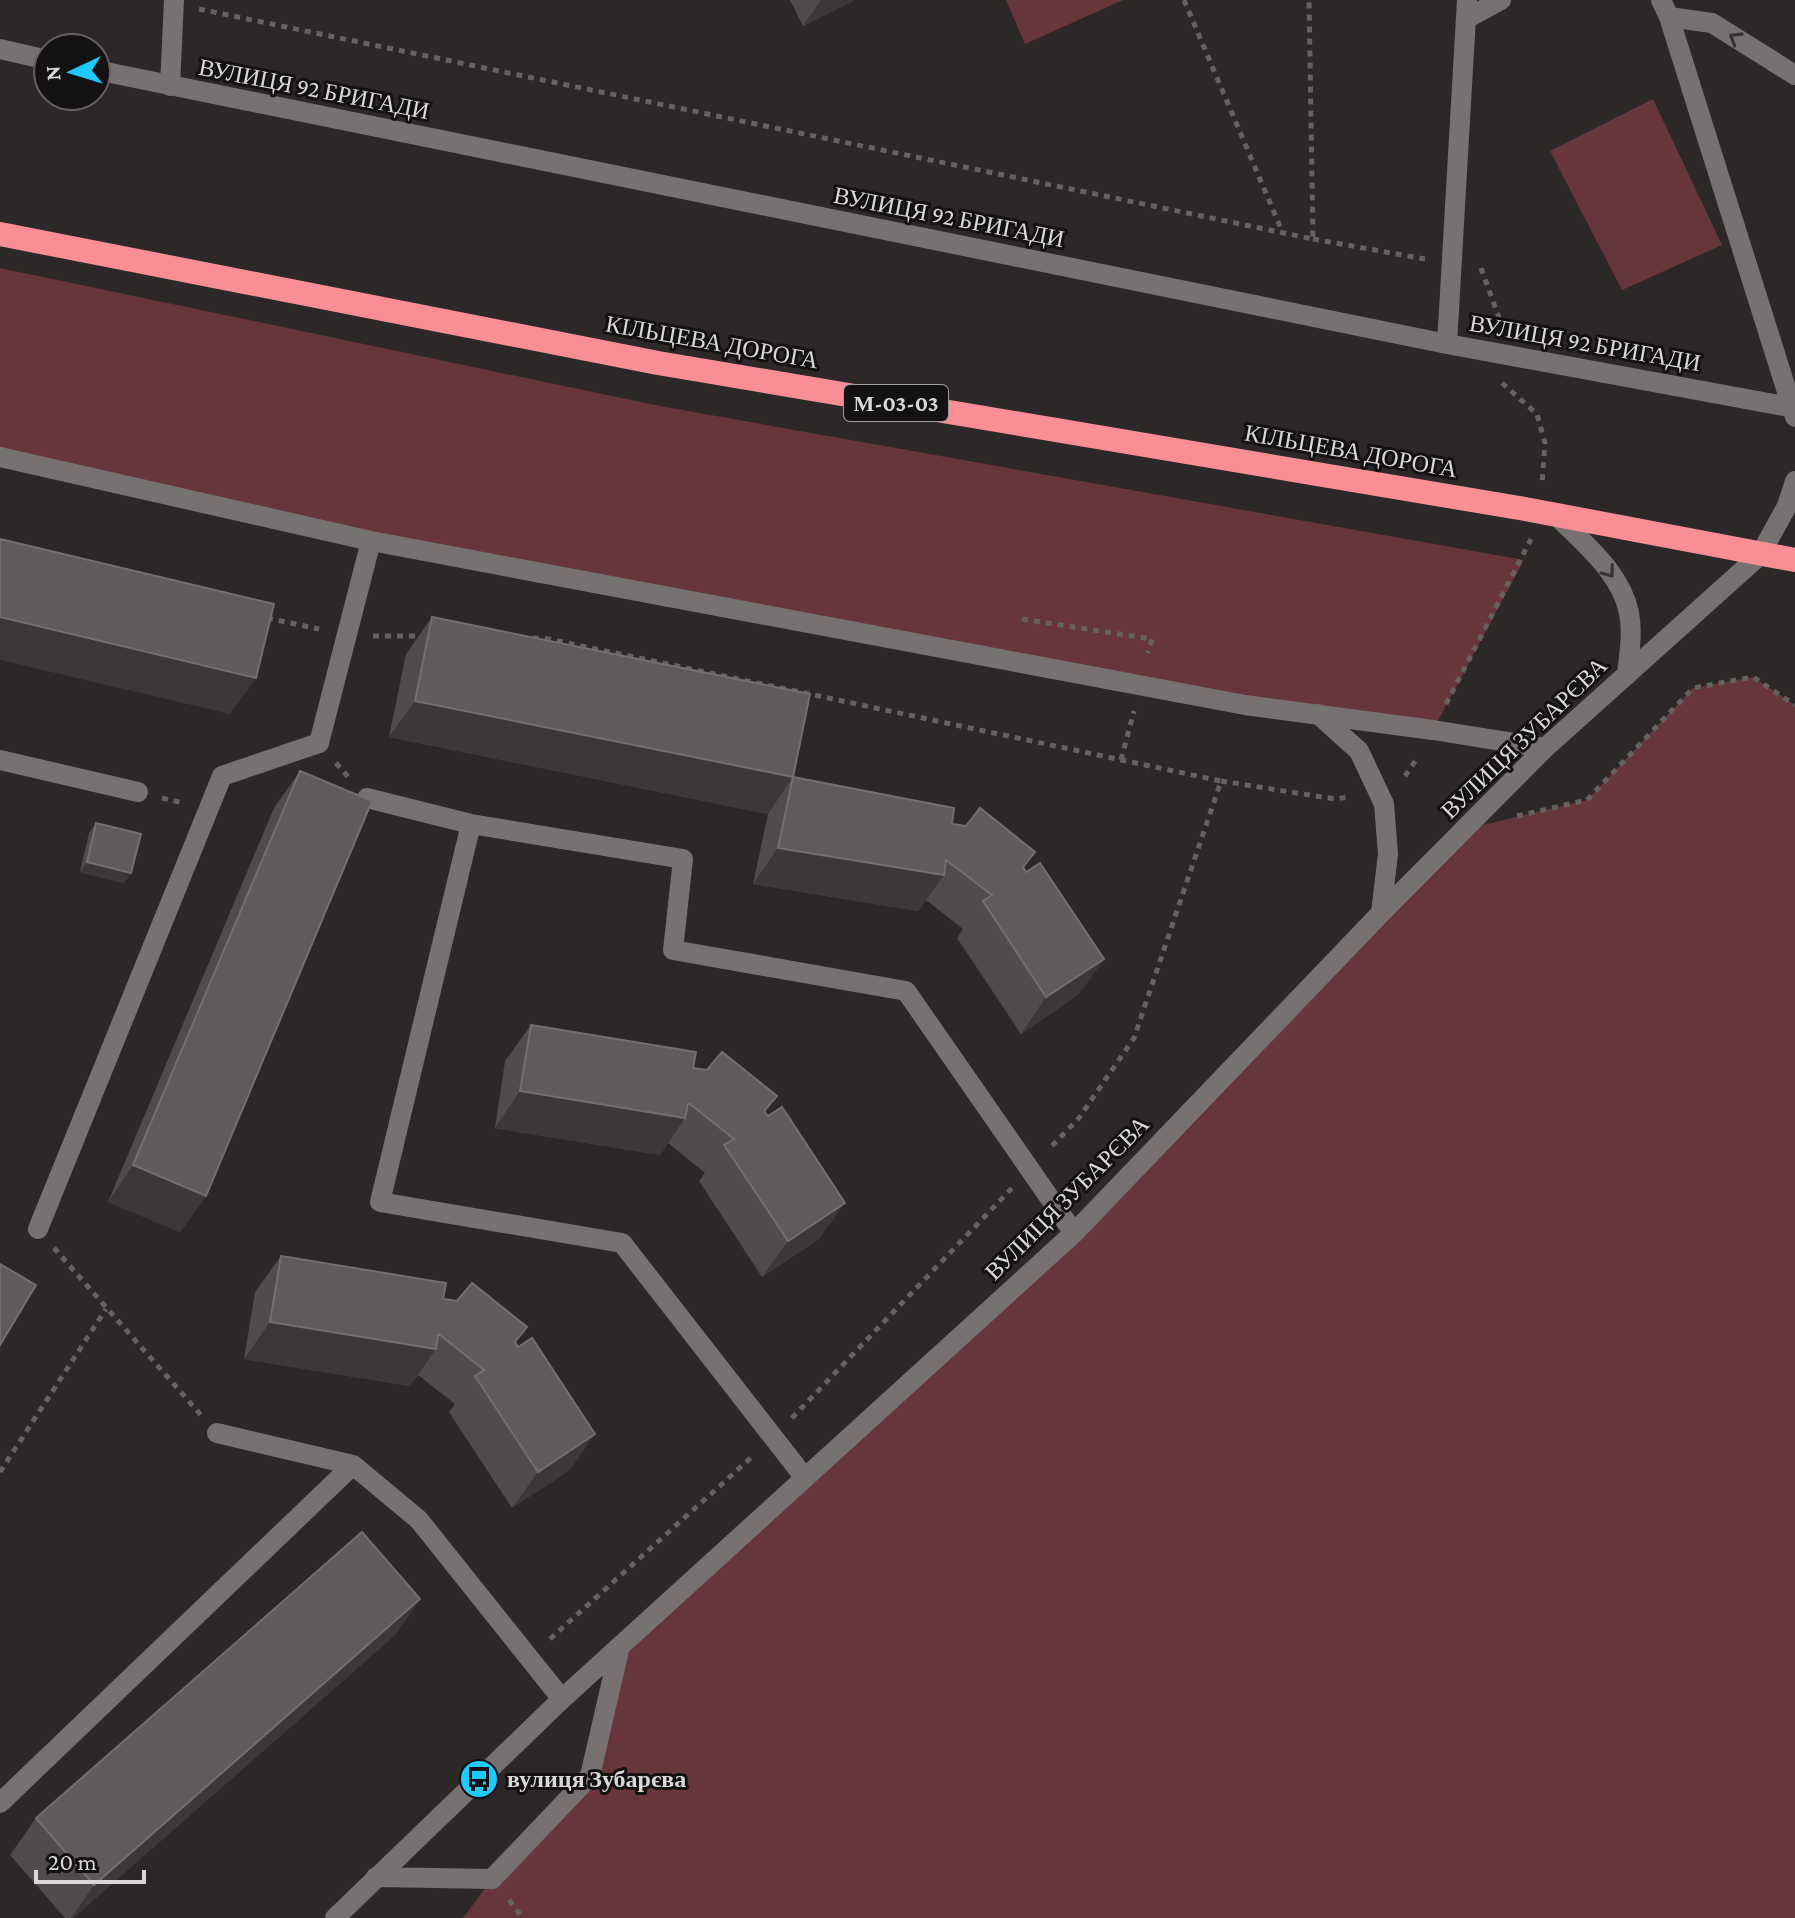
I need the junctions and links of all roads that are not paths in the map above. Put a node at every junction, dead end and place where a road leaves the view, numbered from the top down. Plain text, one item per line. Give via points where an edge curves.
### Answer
1 (1501, 0) edge
2 (174, 2) edge
3 (1665, 8) edge
4 (1467, 9) edge
5 (0, 49) edge
6 (32, 56) edge
7 (112, 73) edge
8 (1795, 75) edge
9 (170, 86) junction
10 (0, 234) edge
11 (1447, 344) junction
12 (1795, 411) edge
13 (0, 457) edge
14 (1795, 481) edge
15 (1556, 515) junction
16 (371, 541) junction
17 (1760, 555) junction
18 (1795, 560) edge
19 (1627, 675) junction
20 (1318, 714) junction
21 (1545, 748) junction
22 (0, 760) edge
23 (138, 792) road end
24 (367, 798) edge
25 (471, 824) junction
26 (1381, 913) junction
27 (38, 1229) road end
28 (1074, 1233) junction
29 (217, 1433) road end
30 (353, 1465) junction
31 (805, 1478) junction
32 (620, 1646) junction
33 (562, 1699) junction
34 (0, 1803) edge
35 (376, 1877) junction
36 (335, 1918) edge

1 - 4 street
2 - 9 street
8 -> 3 street via 1712,23
3 - 12 street
4 - 11 street
5 - 6 street
7 - 9 street, ВУЛИЦЯ 92 БРИГАДИ
9 - 11 street, ВУЛИЦЯ 92 БРИГАДИ
10 - 15 highway, КІЛЬЦЕВА ДОРОГА / М-03-03 via 658,363
11 - 12 street, ВУЛИЦЯ 92 БРИГАДИ
13 - 16 street
14 - 17 street, ВУЛИЦЯ ЗУБАРЄВА
15 - 17 highway, КІЛЬЦЕВА ДОРОГА / М-03-03
15 -> 19 street via 1620,587 1629,614
16 - 20 street via 1245,705
16 - 27 street via 319,743 222,776
17 - 18 highway, КІЛЬЦЕВА ДОРОГА / М-03-03
17 - 19 street, ВУЛИЦЯ ЗУБАРЄВА
19 - 21 street, ВУЛИЦЯ ЗУБАРЄВА
20 - 21 street
20 - 26 street via 1359,751 1384,804 1388,854
21 - 26 street, ВУЛИЦЯ ЗУБАРЄВА
22 - 23 street
24 - 25 street
25 - 28 street via 683,859 673,950 906,991
25 - 31 street via 380,1202 622,1243
26 - 28 street, ВУЛИЦЯ ЗУБАРЄВА
28 - 31 street, ВУЛИЦЯ ЗУБАРЄВА
29 - 30 street
30 - 33 street via 419,1520
30 - 34 street
31 - 32 street, ВУЛИЦЯ ЗУБАРЄВА
32 - 33 street, ВУЛИЦЯ ЗУБАРЄВА
32 - 35 street via 590,1776 492,1879
33 - 35 street, ВУЛИЦЯ ЗУБАРЄВА
35 - 36 street, ВУЛИЦЯ ЗУБАРЄВА

